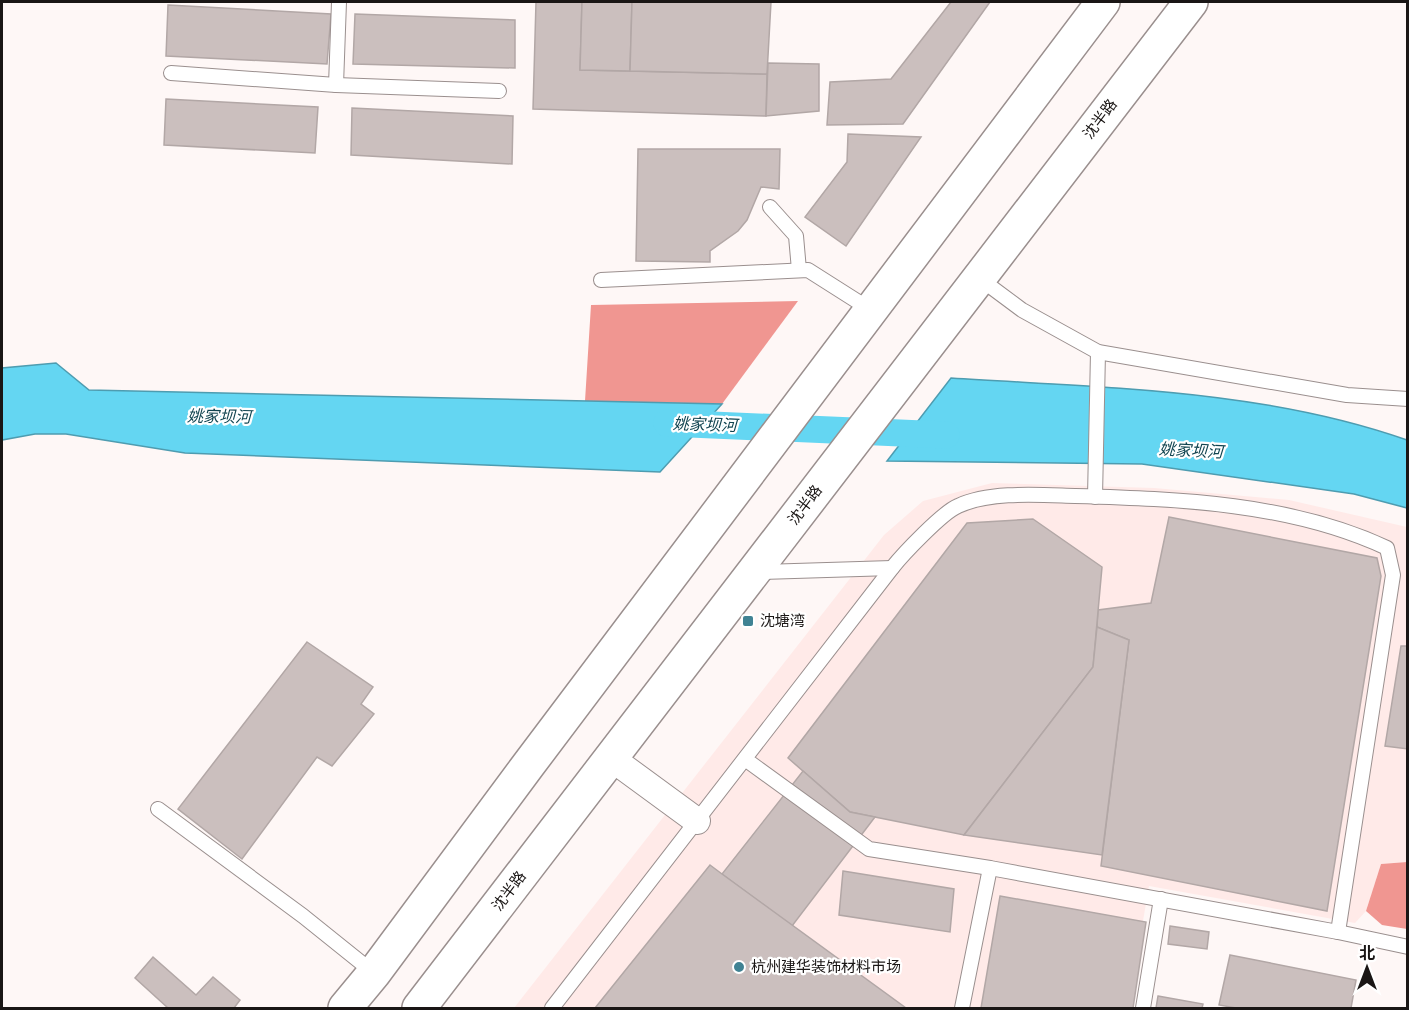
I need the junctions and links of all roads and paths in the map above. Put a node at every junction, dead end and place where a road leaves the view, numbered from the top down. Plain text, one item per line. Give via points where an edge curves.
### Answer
1 (339, 2) edge
2 (1103, 2) edge
3 (1191, 2) edge
4 (171, 73) dead end
5 (336, 86) junction
6 (499, 92) dead end
7 (770, 207) dead end
8 (799, 270) junction
9 (979, 278) junction
10 (601, 280) dead end
11 (870, 310) junction
12 (1098, 352) junction
13 (1407, 399) edge
14 (1095, 497) junction
15 (892, 568) junction
16 (754, 572) junction
17 (611, 758) junction
18 (745, 759) junction
19 (158, 809) dead end
20 (697, 821) junction
21 (990, 868) junction
22 (1161, 899) junction
23 (1338, 932) junction
24 (1407, 947) edge
25 (374, 973) junction
26 (345, 1008) edge
27 (419, 1008) edge
28 (552, 1008) edge
29 (962, 1008) edge
30 (1143, 1008) edge

1 - 5 lane
2 - 11 main road
3 - 9 main road, 沈半路
4 - 5 lane
5 - 6 lane
7 - 8 lane via 796,236
8 - 10 lane
8 - 11 lane via 808,270
9 - 12 lane via 1022,310
9 - 16 main road, 沈半路
11 - 25 main road
12 - 13 lane via 1347,395
12 - 14 lane
14 - 15 lane via 1010,494 957,506
14 - 23 lane via 1221,503 1353,532 1387,548 1393,575
15 - 16 lane
15 - 18 lane
16 - 17 main road, 沈半路
17 - 20 street
17 - 27 main road, 沈半路
18 - 20 lane
18 - 21 lane via 869,849
19 - 25 lane
20 - 28 lane
21 - 22 lane
21 - 29 lane
22 - 23 lane
22 - 30 lane
23 - 24 lane
25 - 26 main road

